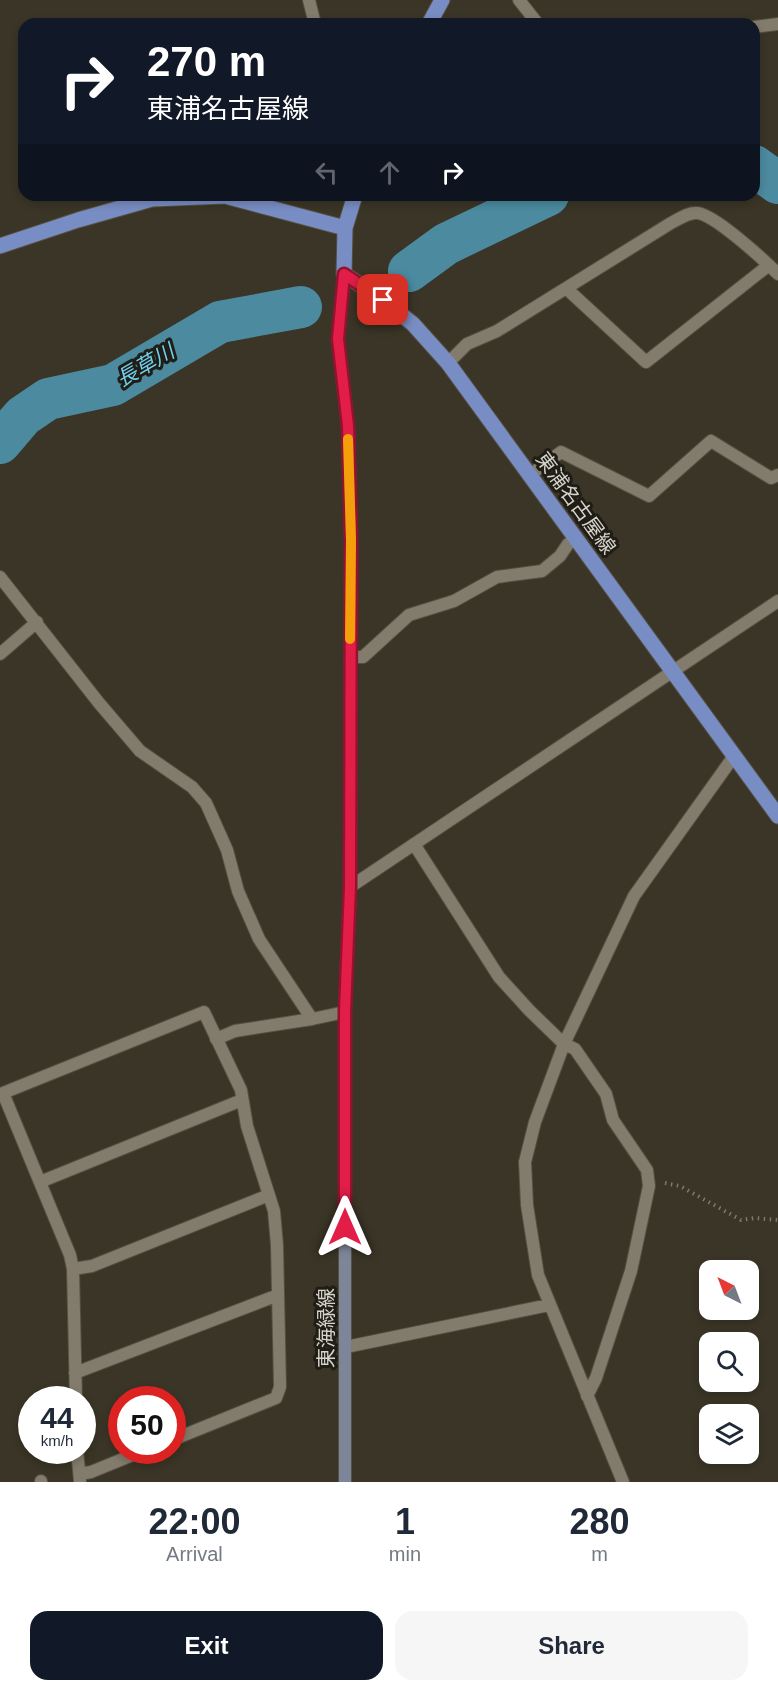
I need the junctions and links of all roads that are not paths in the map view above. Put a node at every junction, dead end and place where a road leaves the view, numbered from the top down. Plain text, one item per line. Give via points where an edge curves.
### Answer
1 (309, 0) edge
2 (442, 0) edge
3 (519, 0) edge
4 (314, 18) edge
5 (432, 18) edge
6 (533, 18) edge
7 (778, 24) edge
8 (760, 26) edge
9 (145, 201) edge
10 (244, 201) edge
11 (353, 201) edge
12 (345, 228) junction
13 (0, 246) edge
14 (773, 270) edge
15 (344, 274) junction
16 (567, 289) junction
17 (448, 363) junction
18 (530, 475) junction
19 (778, 475) edge
20 (576, 538) junction
21 (0, 577) edge
22 (778, 601) edge
23 (37, 622) junction
24 (0, 654) edge
25 (350, 657) junction
26 (674, 671) junction
27 (734, 756) junction
28 (778, 816) edge
29 (414, 844) junction
30 (350, 887) junction
31 (345, 1011) junction
32 (312, 1019) junction
33 (216, 1039) junction
34 (564, 1044) junction
35 (242, 1100) junction
36 (40, 1182) junction
37 (269, 1194) junction
38 (73, 1269) junction
39 (278, 1294) junction
40 (549, 1305) junction
41 (346, 1347) junction
42 (75, 1373) junction
43 (75, 1386) edge
44 (586, 1396) junction
45 (186, 1434) edge
46 (111, 1464) edge
47 (80, 1478) edge
48 (345, 1482) edge
49 (623, 1482) edge

1 - 4 street
2 - 5 main road
3 - 6 street
7 - 8 street
9 - 13 main road
10 - 12 main road
11 - 12 main road
12 - 15 main road
14 - 16 street via 704,214 693,212
14 - 16 street via 646,362
15 - 17 main road, 東浦名古屋線 via 413,324
15 - 25 main road, 東海緑線 via 338,339 348,426
16 - 17 street via 497,331 467,344
17 - 18 main road, 東浦名古屋線
18 - 19 street via 561,452 649,496 711,441 771,478
18 - 20 main road, 東浦名古屋線
20 - 25 street via 542,571 497,577 454,601 409,615 363,657
20 - 26 main road, 東浦名古屋線
21 - 23 street
22 - 26 street
23 - 24 street
23 - 32 street via 140,751 192,786 206,804 259,939
25 - 30 main road, 東海緑線
26 - 27 main road, 東浦名古屋線
26 - 29 street
27 - 28 main road, 東浦名古屋線
27 - 34 street via 634,896
29 - 30 street
29 - 34 street via 499,976
30 - 31 main road, 東海緑線
31 - 32 street
31 - 41 main road, 東海緑線
32 - 33 street via 235,1031
33 - 35 street via 241,1090
33 - 36 street via 204,1012 3,1094
34 - 40 street via 535,1122 525,1162 538,1275
34 - 44 street via 575,1049 606,1094 613,1120 647,1170 648,1179 632,1271 596,1378
35 - 36 street
35 - 37 street
36 - 38 street
37 - 38 street via 92,1266
37 - 39 street via 274,1211
38 - 42 street
39 - 42 street
39 - 45 street via 280,1387 276,1398
40 - 41 street
40 - 44 street
41 - 48 main road, 東海緑線
42 - 43 street
44 - 49 street
46 - 47 street

